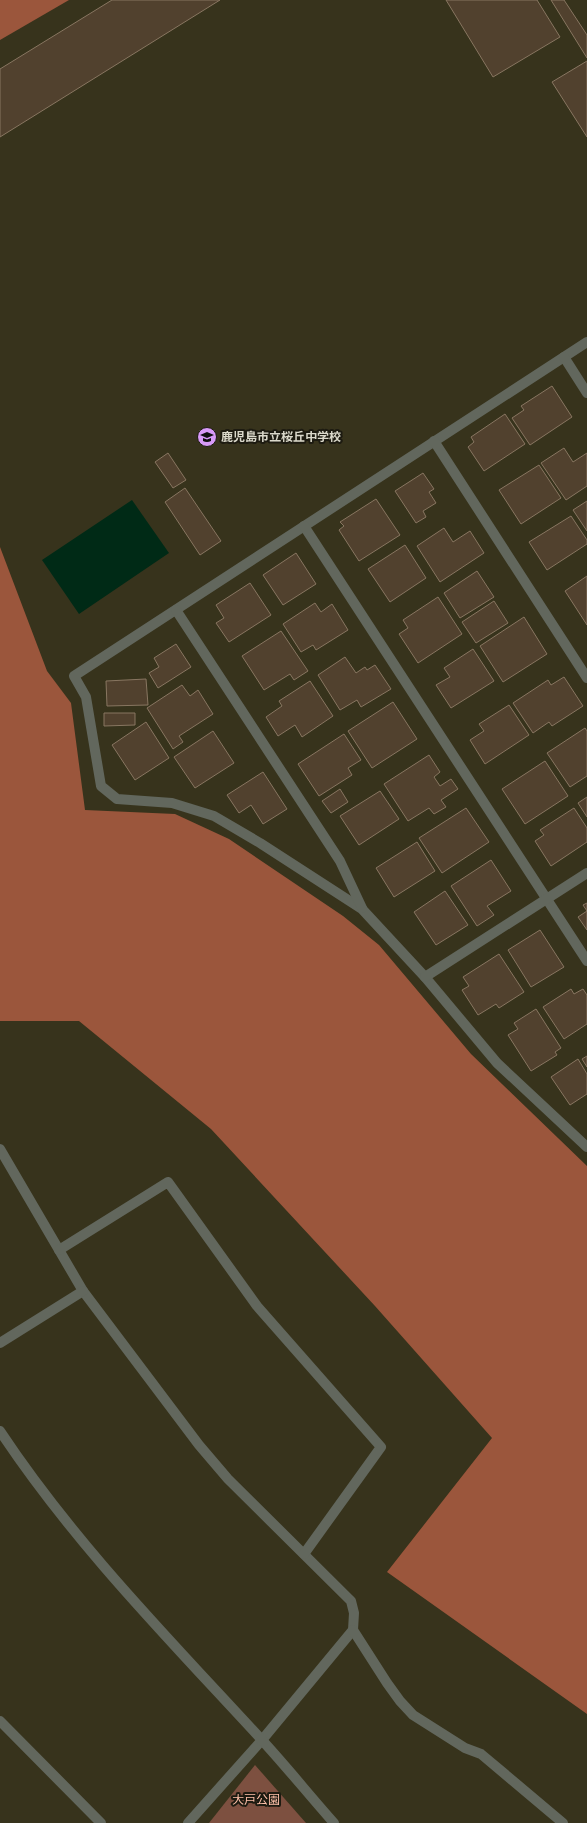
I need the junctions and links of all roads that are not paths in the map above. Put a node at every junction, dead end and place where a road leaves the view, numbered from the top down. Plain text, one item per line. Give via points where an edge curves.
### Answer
1 (587, 342) edge
2 (564, 357) junction
3 (587, 393) edge
4 (434, 441) junction
5 (304, 526) junction
6 (176, 610) junction
7 (587, 678) edge
8 (587, 874) edge
9 (546, 899) junction
10 (362, 909) junction
11 (587, 962) edge
12 (425, 977) junction
13 (587, 1147) edge
14 (0, 1149) edge
15 (59, 1250) junction
16 (83, 1291) junction
17 (0, 1343) edge
18 (0, 1431) edge
19 (304, 1554) junction
20 (353, 1630) junction
21 (0, 1721) edge
22 (262, 1740) junction
23 (101, 1823) edge
24 (188, 1823) edge
25 (334, 1823) edge
26 (563, 1823) edge

1 - 2 street
2 - 3 street
2 - 4 street
4 - 5 street
4 - 7 street
5 - 6 street
5 - 9 street
6 - 10 street via 340,861
6 - 10 street via 74,676 86,697 101,786 118,799 172,803 214,816
8 - 9 street
9 - 11 street
9 - 12 street
10 - 12 street
12 - 13 street via 496,1063
14 - 15 street
15 - 16 street
15 - 19 street via 168,1182 258,1306 381,1447
16 - 17 street
16 - 19 street via 228,1479
18 - 22 street via 27,1472 137,1607
19 - 20 street via 351,1601 354,1612
20 - 22 street
20 - 26 street via 387,1683 413,1715 465,1748 481,1754
21 - 23 street
22 - 24 street
22 - 25 street

